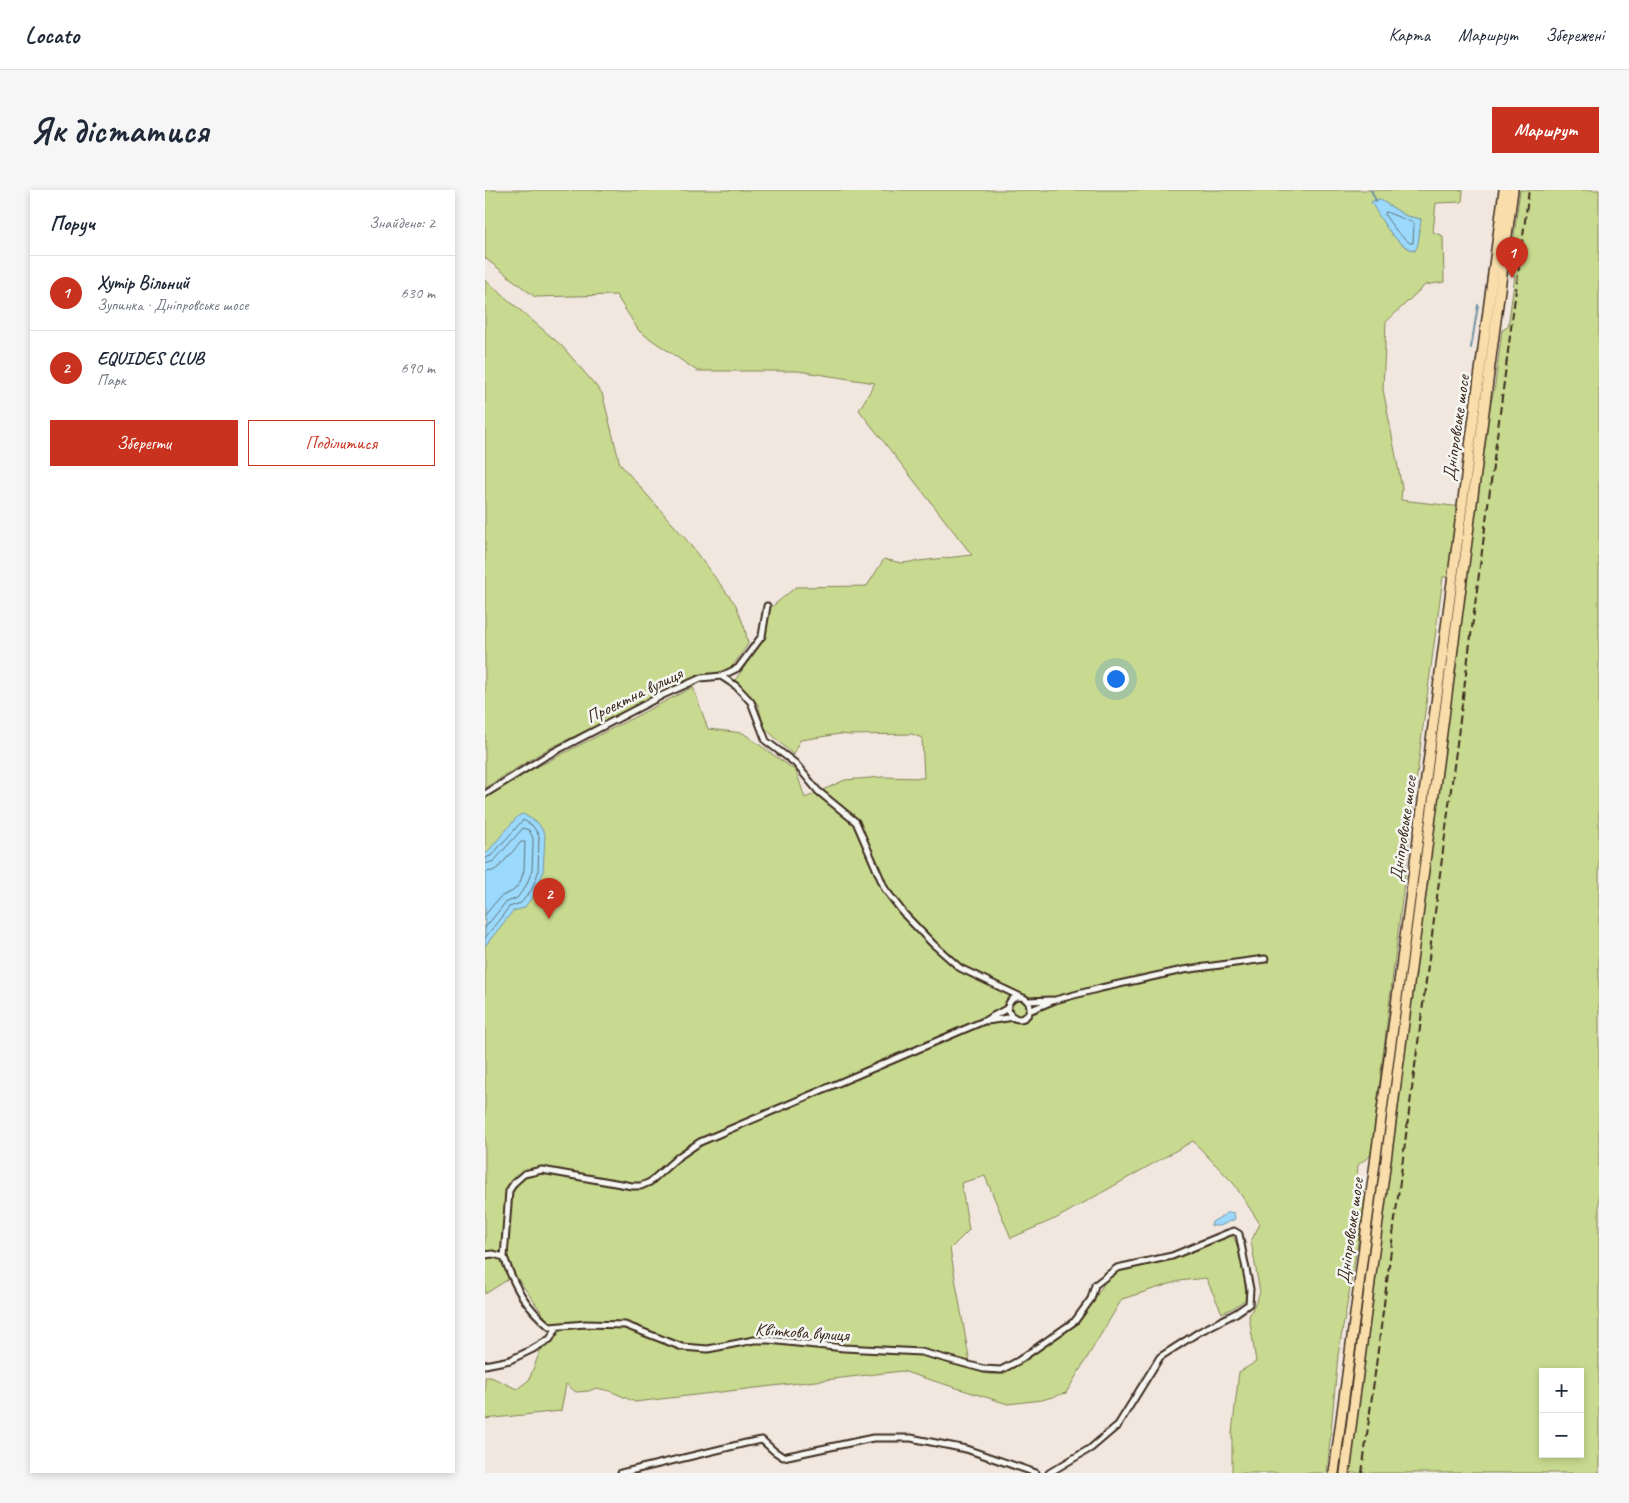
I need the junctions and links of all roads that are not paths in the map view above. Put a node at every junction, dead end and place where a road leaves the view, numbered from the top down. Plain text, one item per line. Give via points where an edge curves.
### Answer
1 (1505, 190) edge
2 (1513, 190) edge
3 (767, 606) dead end
4 (721, 676) junction
5 (485, 794) edge
6 (1265, 958) dead end
7 (1000, 987) junction
8 (1021, 997) junction
9 (1055, 1000) junction
10 (1027, 1001) junction
11 (1009, 1006) junction
12 (1029, 1011) junction
13 (1013, 1017) junction
14 (983, 1022) junction
15 (485, 1254) edge
16 (504, 1257) junction
17 (557, 1327) junction
18 (485, 1365) edge
19 (621, 1473) edge
20 (1036, 1473) edge
21 (1049, 1473) edge
22 (1335, 1473) edge
23 (1345, 1473) edge

1 - 22 main road, Дніпровське шосе
2 - 23 main road, Дніпровське шосе
3 - 4 street, Проектна вулиця via 762,636 738,668
4 - 5 street, Проектна вулиця via 701,678 663,695 546,756
4 - 7 street via 751,702 766,741 795,763 818,790 855,822 885,889 905,915 960,968
6 - 9 street via 1183,970
7 - 8 street
7 - 11 street via 1008,994
8 - 10 street
8 - 11 street via 1014,998
9 - 10 street
9 - 12 street
10 - 12 street
11 - 13 street
11 - 14 street
12 - 13 street via 1024,1017
13 - 14 street
14 - 16 street via 700,1142 641,1186 542,1170 524,1174 509,1191
15 - 16 street
16 - 17 street via 521,1297 550,1327
17 - 18 street via 550,1339 531,1350 510,1360
17 - 21 street, Квіткова вулиця via 625,1325 681,1347 708,1349 769,1340 921,1352 984,1369 1001,1370 1018,1362 1075,1321 1091,1299 1095,1285 1117,1268 1172,1256 1233,1231 1239,1234 1250,1289 1249,1304 1160,1357 1118,1425 1091,1448
19 - 20 street via 746,1442 762,1440 783,1457 873,1438 911,1438 966,1449

